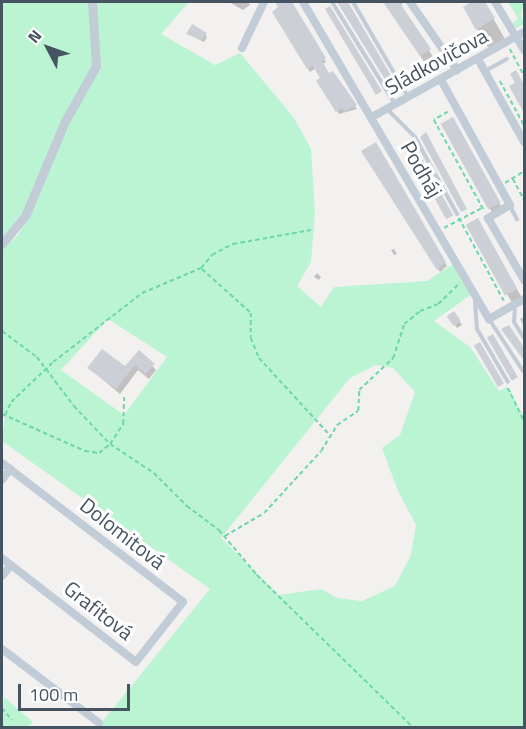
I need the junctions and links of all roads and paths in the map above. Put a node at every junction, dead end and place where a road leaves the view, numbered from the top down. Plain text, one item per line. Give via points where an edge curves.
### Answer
1 (92, 2) edge
2 (264, 2) edge
3 (303, 2) edge
4 (333, 2) edge
5 (353, 2) edge
6 (410, 2) edge
7 (495, 2) edge
8 (525, 32) edge
9 (517, 37) junction
10 (506, 43) junction
11 (242, 48) dead end
12 (525, 50) edge
13 (478, 59) junction
14 (507, 59) dead end
15 (457, 70) junction
16 (485, 71) junction
17 (525, 75) edge
18 (441, 80) junction
19 (408, 98) junction
20 (395, 105) junction
21 (456, 108) junction
22 (387, 109) junction
23 (372, 117) junction
24 (525, 142) edge
25 (525, 171) edge
26 (512, 178) junction
27 (499, 186) junction
28 (525, 200) edge
29 (510, 205) junction
30 (482, 207) junction
31 (458, 217) junction
32 (488, 218) junction
33 (517, 219) dead end
34 (311, 230) dead end
35 (438, 231) junction
36 (2, 244) edge
37 (201, 268) junction
38 (464, 278) junction
39 (525, 280) edge
40 (475, 296) junction
41 (525, 299) edge
42 (511, 307) junction
43 (489, 320) junction
44 (2, 331) edge
45 (525, 338) edge
46 (47, 368) junction
47 (523, 371) dead end
48 (508, 382) joint
49 (124, 396) dead end
50 (2, 414) edge
51 (5, 415) junction
52 (525, 421) edge
53 (329, 434) junction
54 (110, 444) junction
55 (2, 463) edge
56 (10, 469) junction
57 (2, 480) edge
58 (224, 536) junction
59 (2, 558) edge
60 (11, 565) junction
61 (2, 576) edge
62 (159, 633) joint
63 (2, 649) edge
64 (2, 708) edge
65 (96, 709) dead end
66 (90, 717) junction
67 (12, 720) dead end
68 (99, 723) dead end
69 (414, 728) edge

1 - 36 street via 96,66 64,123 26,214
2 - 11 street
3 - 23 street, Podháj
4 - 20 lane
5 - 19 lane
6 - 15 street
7 - 9 street, Sládkovičova
8 - 9 street, Sládkovičova
9 - 10 street, Sládkovičova
9 - 12 street, Sládkovičova
10 - 13 street, Sládkovičova
10 - 17 path
13 - 15 street, Sládkovičova
13 - 16 street
14 - 16 lane
15 - 18 street, Sládkovičova
16 - 24 street
18 - 19 street, Sládkovičova
18 - 21 street
19 - 20 street, Sládkovičova
20 - 22 street, Sládkovičova
21 - 27 street
21 - 30 path via 434,120
22 - 23 street, Sládkovičova
22 - 31 lane via 415,137
23 - 35 street, Podháj
25 - 26 path
26 - 27 path
26 - 28 path
27 - 29 street
29 - 32 street
29 - 33 lane
30 - 31 path
30 - 32 path
31 - 35 path
31 - 42 path
32 - 39 street
34 - 37 path via 233,244 212,255
35 - 38 street, Podháj
37 - 46 path via 142,293
37 - 53 path via 251,313 251,338 259,357
38 - 40 street, Podháj
38 - 53 path via 438,304 420,310 404,324 393,358 358,390 358,411
40 - 43 street, Podháj
40 - 48 lane via 477,329
41 - 42 street
42 - 43 street
42 - 45 lane via 514,322
43 - 47 lane
44 - 46 path
46 - 51 path via 11,402
46 - 54 path via 74,406
48 - 52 path
49 - 54 path via 126,415
50 - 51 path
51 - 54 path via 85,451 99,453
53 - 58 path via 321,451 264,513
54 - 58 path via 154,473
55 - 56 street, Dolomitová
56 - 57 street
56 - 62 street, Dolomitová via 183,602
58 - 69 path via 257,575
59 - 60 street, Grafitová
60 - 61 street
60 - 62 street, Grafitová via 136,662
63 - 66 street
64 - 67 path
65 - 66 street
66 - 68 street

